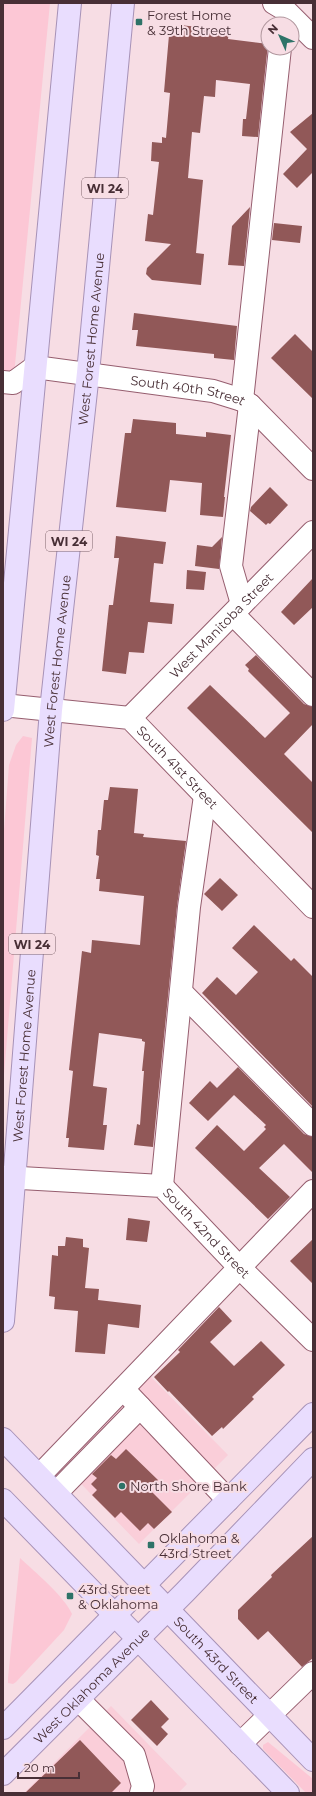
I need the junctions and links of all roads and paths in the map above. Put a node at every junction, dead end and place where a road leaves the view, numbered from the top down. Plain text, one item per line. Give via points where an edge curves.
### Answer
1 (70, 3) edge
2 (123, 3) edge
3 (281, 10) edge
4 (313, 38) edge
5 (279, 56) edge
6 (35, 367) junction
7 (88, 373) junction
8 (3, 382) edge
9 (246, 403) junction
10 (313, 469) edge
11 (313, 532) edge
12 (237, 609) junction
13 (313, 695) edge
14 (4, 705) edge
15 (3, 710) edge
16 (51, 710) junction
17 (130, 718) junction
18 (205, 796) junction
19 (313, 907) edge
20 (181, 992) junction
21 (313, 1124) edge
22 (8, 1177) edge
23 (162, 1186) junction
24 (313, 1191) edge
25 (240, 1268) junction
26 (3, 1321) edge
27 (313, 1340) edge
28 (123, 1389) junction
29 (140, 1407) junction
30 (313, 1414) edge
31 (3, 1439) edge
32 (313, 1459) edge
33 (40, 1475) junction
34 (56, 1493) junction
35 (3, 1500) edge
36 (228, 1500) junction
37 (143, 1586) junction
38 (167, 1610) junction
39 (114, 1614) junction
40 (138, 1639) junction
41 (313, 1673) edge
42 (78, 1699) junction
43 (270, 1715) junction
44 (3, 1728) edge
45 (240, 1744) junction
46 (313, 1760) edge
47 (3, 1774) edge
48 (141, 1793) edge
49 (288, 1793) edge

1 - 6 main road
2 - 7 main road, West Forest Home Avenue / WI 24
3 - 4 street
5 - 9 street
6 - 7 street, South 40th Street
6 - 8 street via 13,383
6 - 14 main road
7 - 9 street, South 40th Street via 213,391
7 - 16 main road, West Forest Home Avenue / WI 24
9 - 10 street, South 40th Street
9 - 12 street via 231,566
11 - 12 street, West Manitoba Street
12 - 13 street
12 - 17 street, West Manitoba Street
14 - 15 main road
14 - 16 street, South 41st Street
16 - 17 street, South 41st Street
16 - 22 main road, West Forest Home Avenue / WI 24
17 - 18 street, South 41st Street
18 - 19 street, South 41st Street
18 - 20 street via 188,906
20 - 21 street
20 - 23 street
22 - 23 street, South 42nd Street
22 - 26 main road, West Forest Home Avenue / WI 24
23 - 25 street, South 42nd Street
24 - 25 street
25 - 27 street, South 42nd Street
25 - 28 street
28 - 29 street
28 - 33 street
29 - 34 street
29 - 36 street
30 - 36 main road
31 - 33 main road, South 43rd Street
32 - 38 main road, West Oklahoma Avenue
33 - 34 main road, South 43rd Street
34 - 37 main road, South 43rd Street
35 - 39 main road
36 - 37 main road
37 - 38 main road, South 43rd Street
37 - 39 main road
38 - 40 main road, West Oklahoma Avenue
38 - 43 main road, South 43rd Street
39 - 40 main road
39 - 44 main road
40 - 42 main road, West Oklahoma Avenue
40 - 45 main road
41 - 43 street
42 - 47 main road, West Oklahoma Avenue
42 - 48 street via 134,1755 143,1786
43 - 45 street
43 - 46 main road, South 43rd Street
45 - 49 main road

